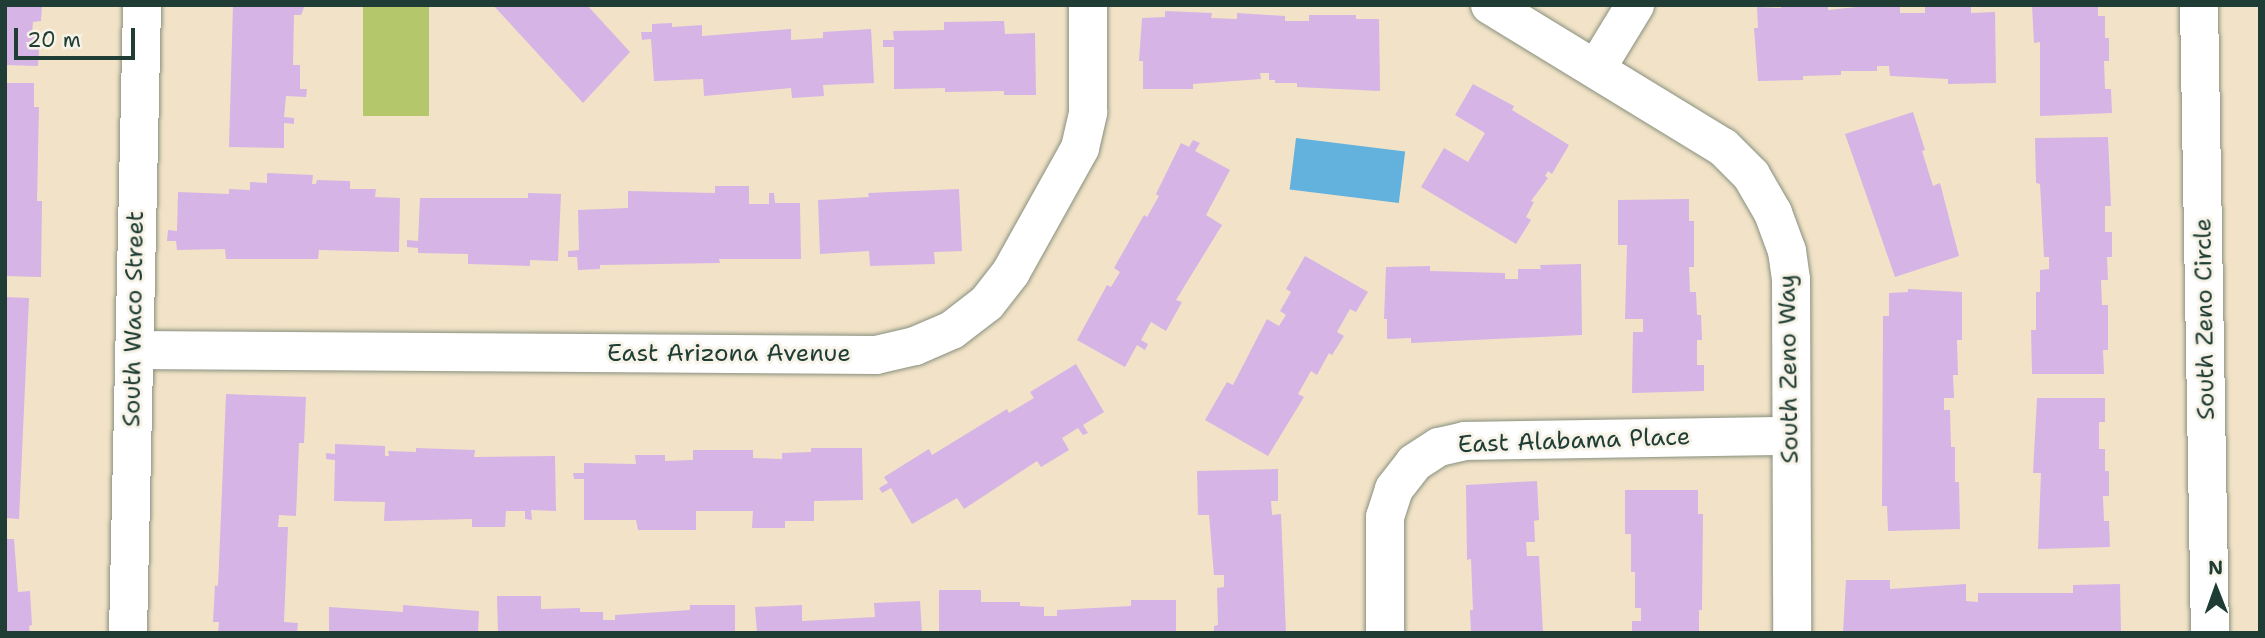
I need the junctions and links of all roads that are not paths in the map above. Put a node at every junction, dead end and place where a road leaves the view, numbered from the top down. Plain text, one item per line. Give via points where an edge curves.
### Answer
1 (142, 5) edge
2 (1088, 5) edge
3 (1490, 5) edge
4 (1635, 5) edge
5 (2199, 5) edge
6 (1596, 69) junction
7 (134, 350) junction
8 (1790, 436) junction
9 (128, 633) edge
10 (1385, 633) edge
11 (1792, 633) edge
12 (2210, 633) edge

1 - 7 street, South Waco Street
2 - 7 street, East Arizona Avenue via 1088,112 1080,148 1011,271 987,303 952,330 915,346 876,355
3 - 6 street, South Zeno Way
4 - 6 street
5 - 12 street, South Zeno Circle
6 - 8 street, South Zeno Way via 1723,146 1751,175 1773,213 1787,251 1791,280
7 - 9 street, South Waco Street
8 - 10 street, East Alabama Place via 1465,441 1439,447 1414,463 1394,489 1385,517
8 - 11 street, South Zeno Way

